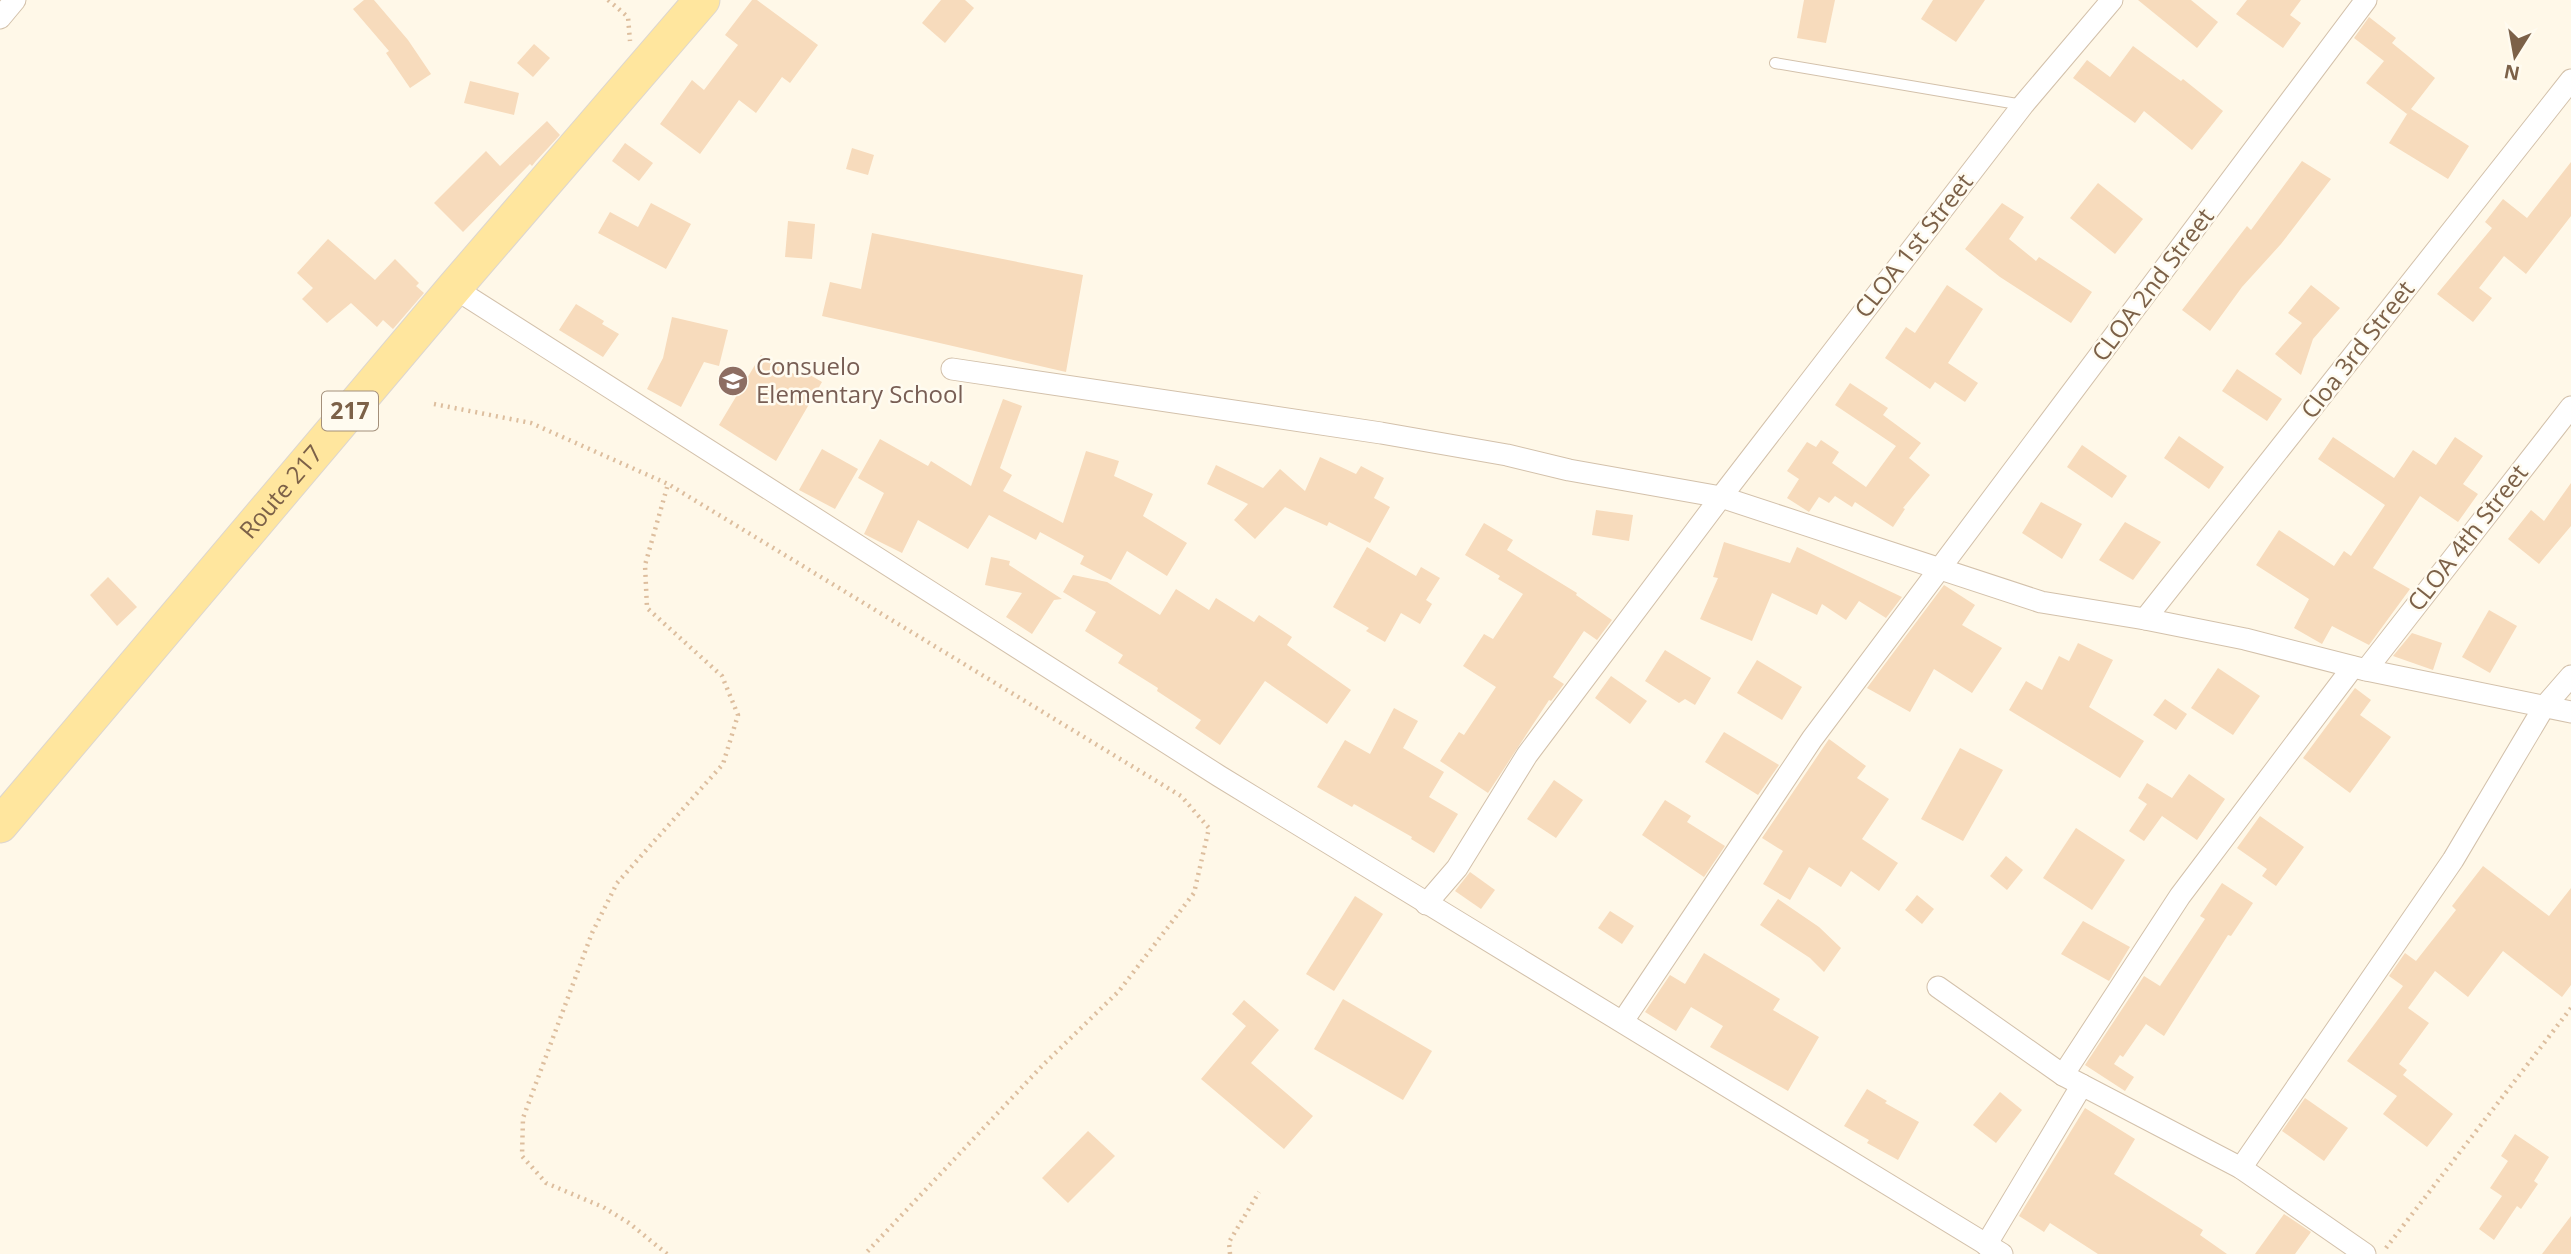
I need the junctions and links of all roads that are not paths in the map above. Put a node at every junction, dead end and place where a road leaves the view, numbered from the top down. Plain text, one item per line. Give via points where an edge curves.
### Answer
1 (15, 0) edge
2 (702, 0) edge
3 (2112, 0) edge
4 (2366, 0) edge
5 (0, 18) edge
6 (1775, 63) dead end
7 (2571, 80) edge
8 (2023, 106) junction
9 (454, 288) junction
10 (952, 369) dead end
11 (2571, 407) edge
12 (1721, 497) junction
13 (1940, 569) junction
14 (2145, 619) junction
15 (2359, 669) junction
16 (2571, 676) edge
17 (2544, 706) junction
18 (2571, 712) edge
19 (0, 825) edge
20 (1426, 904) junction
21 (1937, 987) dead end
22 (1623, 1021) junction
23 (2063, 1075) junction
24 (2082, 1085) junction
25 (2241, 1168) junction
26 (1994, 1249) edge
27 (2365, 1254) edge

1 - 5 street
2 - 9 main road, Route 217 / 217
3 - 8 street, CLOA 1st Street
4 - 13 street, CLOA 2nd Street
6 - 8 lane
7 - 14 street, Cloa 3rd Street
8 - 12 street, CLOA 1st Street
9 - 19 main road, Route 217 / 217
9 - 20 street
10 - 12 street via 1381,433
11 - 15 street, CLOA 4th Street
12 - 13 street
12 - 20 street, CLOA 1st Street via 1527,755 1457,868
13 - 14 street via 2041,602
13 - 22 street, CLOA 2nd Street via 1793,765
14 - 15 street
15 - 17 street
15 - 23 street, CLOA 4th Street via 2180,896
16 - 17 street
17 - 18 street
17 - 25 street via 2453,860
20 - 22 street
21 - 23 street
22 - 26 street
23 - 24 street
24 - 25 street
24 - 26 street
25 - 27 street

